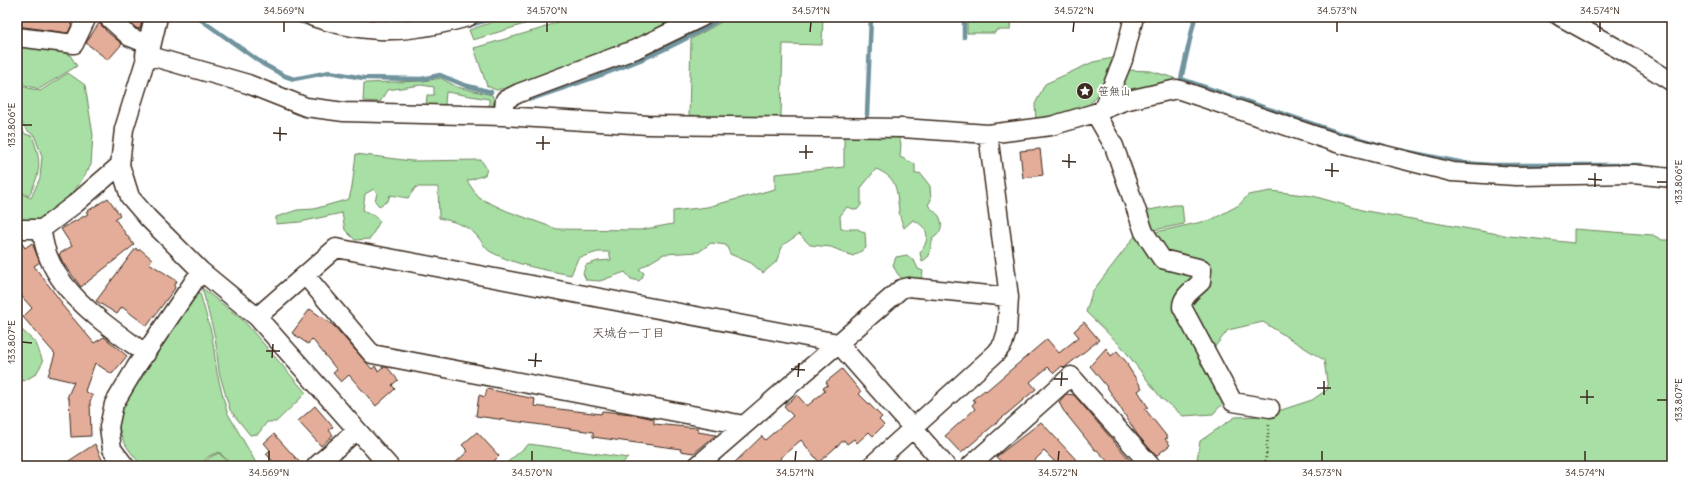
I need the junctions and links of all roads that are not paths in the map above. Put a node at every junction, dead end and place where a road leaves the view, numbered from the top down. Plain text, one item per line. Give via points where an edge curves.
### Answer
1 (87, 17) edge
2 (108, 17) edge
3 (156, 17) edge
4 (313, 17) edge
5 (468, 17) edge
6 (702, 17) edge
7 (1134, 17) edge
8 (1561, 17) edge
9 (17, 37) edge
10 (149, 50) junction
11 (1672, 82) edge
12 (1099, 111) junction
13 (503, 116) junction
14 (988, 134) junction
15 (120, 165) junction
16 (1672, 178) edge
17 (17, 229) edge
18 (42, 229) junction
19 (201, 271) junction
20 (305, 275) junction
21 (1009, 297) junction
22 (257, 317) junction
23 (838, 343) junction
24 (146, 354) junction
25 (1270, 408) road end
26 (744, 425) junction
27 (914, 428) junction
28 (356, 431) junction
29 (125, 466) edge
30 (316, 466) edge
31 (389, 466) edge
32 (697, 466) edge
33 (871, 466) edge
34 (946, 466) edge
35 (970, 466) edge
36 (1151, 466) edge

1 - 9 street via 74,44
2 - 10 street
3 - 10 street
4 - 5 street via 347,27 389,31 436,26
6 - 13 street via 636,49 519,93 505,100
7 - 12 street via 1123,60
8 - 11 street
10 - 13 street via 306,106 344,112
10 - 15 street via 124,129
12 - 14 street via 1051,126
12 - 16 street via 1124,101 1177,90 1337,142 1452,172 1516,176 1633,174
12 - 25 street via 1144,232 1162,259 1202,270 1201,282 1184,297 1182,307 1233,402
13 - 14 street via 648,125 902,128
14 - 21 street
15 - 18 street
15 - 19 street via 130,197
17 - 18 street
18 - 24 street via 43,243 51,263 71,294 110,328
19 - 22 street
19 - 24 street
20 - 22 street
20 - 23 street via 336,248
20 - 26 street via 372,354
21 - 23 street via 908,287 901,289
21 - 27 street via 1007,331 1003,344
22 - 28 street
23 - 26 street
23 - 27 street
24 - 29 street via 114,404 109,427 112,449
26 - 32 street
27 - 33 street
27 - 34 street
28 - 30 street
28 - 31 street
35 - 36 street via 1071,376

